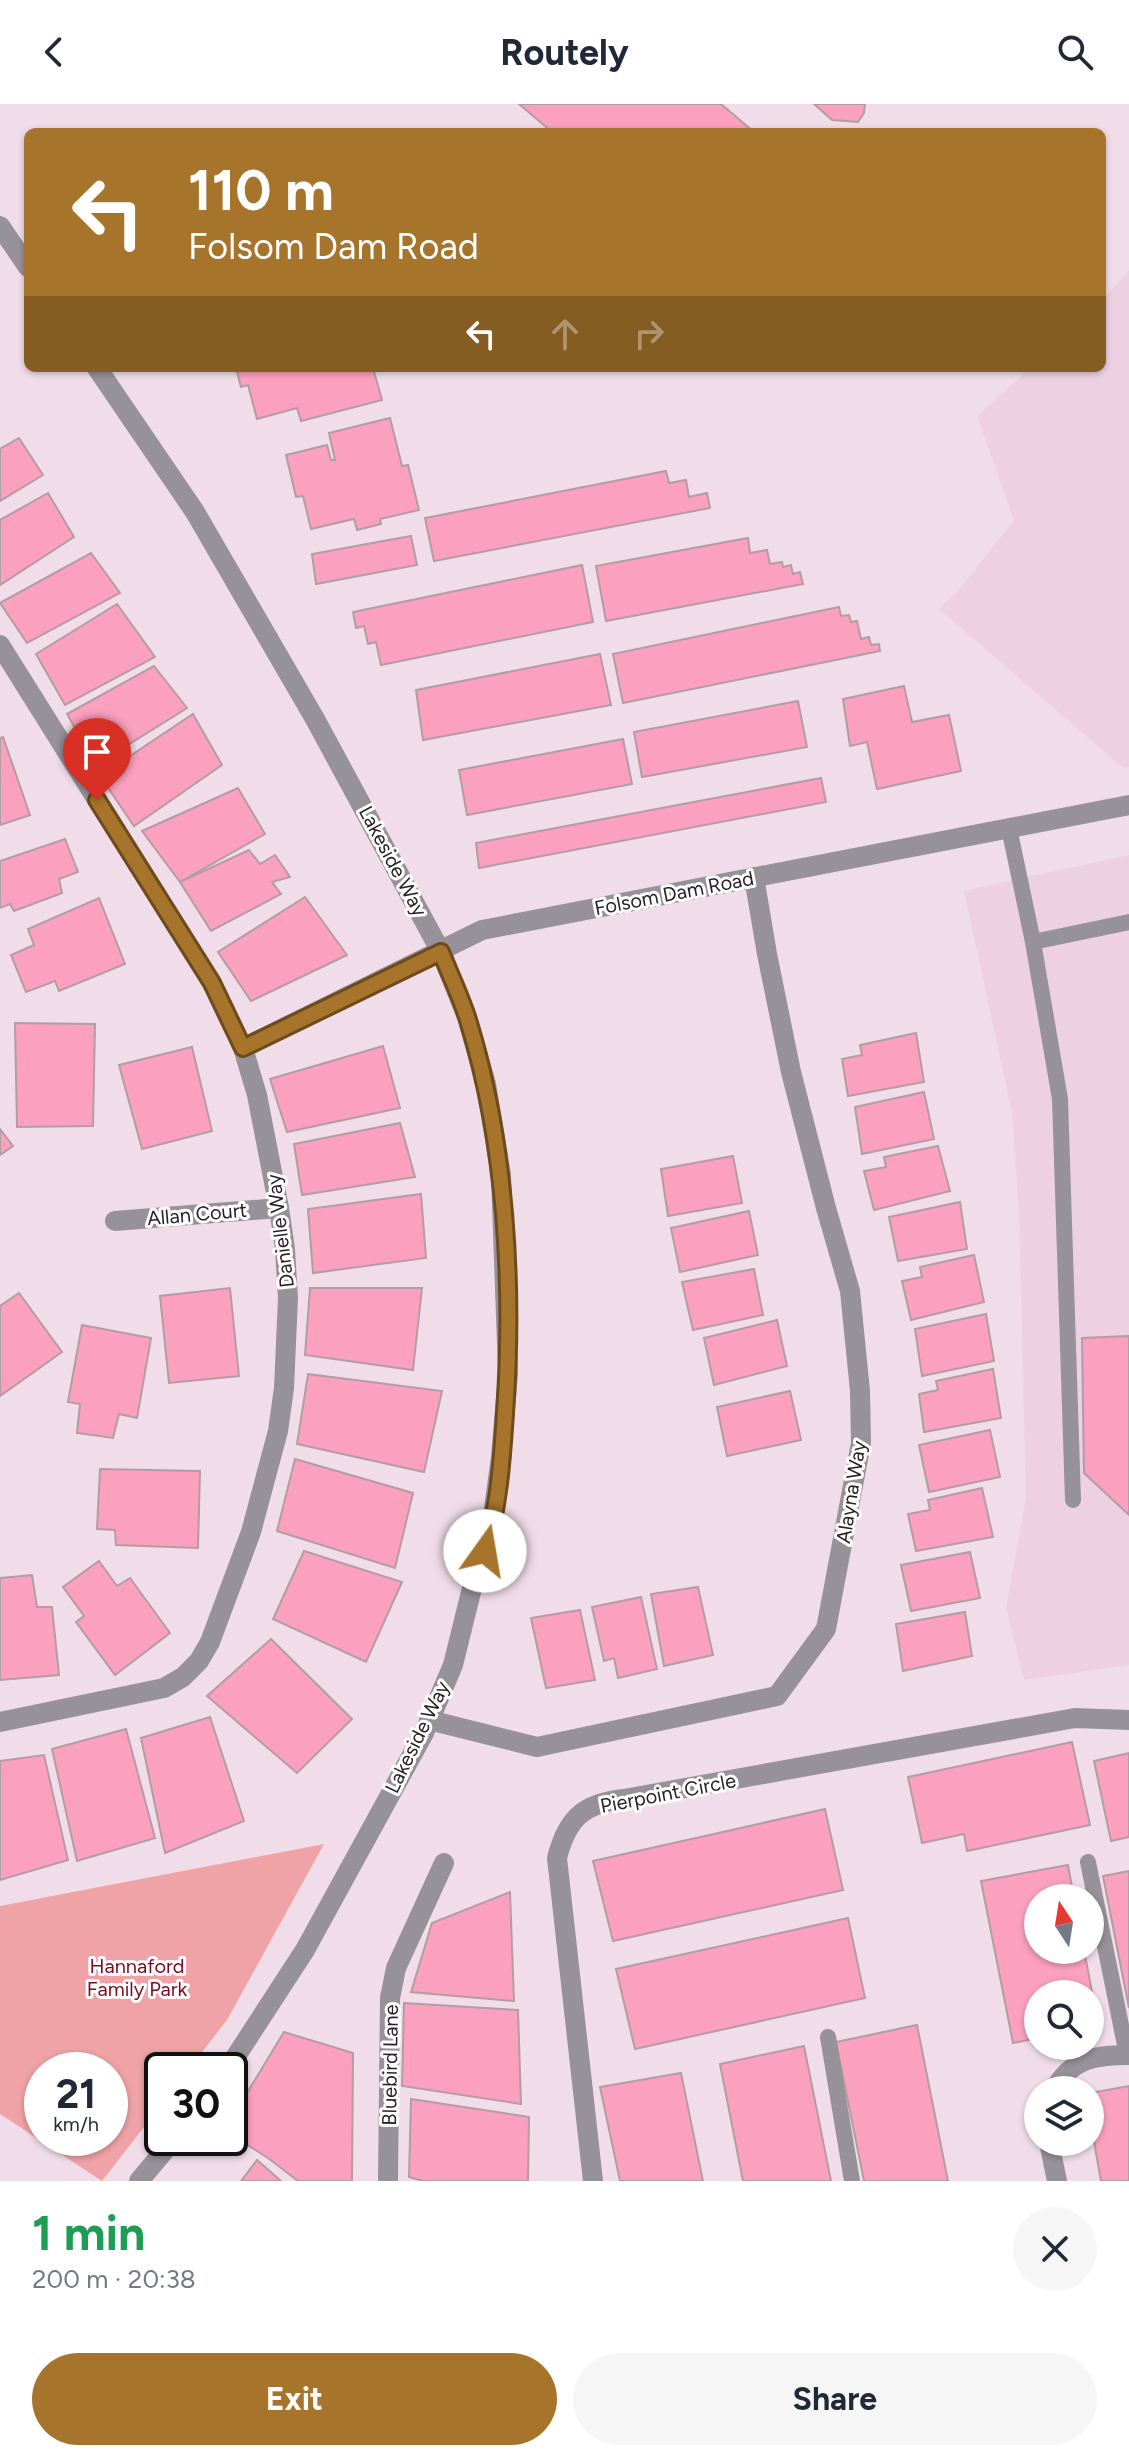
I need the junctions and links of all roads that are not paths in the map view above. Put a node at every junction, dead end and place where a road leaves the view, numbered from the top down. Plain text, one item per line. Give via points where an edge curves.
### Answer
1 (0, 226) edge
2 (24, 261) edge
3 (100, 372) edge
4 (0, 645) edge
5 (7, 673) edge
6 (1129, 805) edge
7 (1009, 828) junction
8 (754, 877) junction
9 (1129, 922) edge
10 (1033, 942) junction
11 (441, 952) junction
12 (243, 1048) junction
13 (279, 1208) junction
14 (115, 1221) dead end
15 (1073, 1500) dead end
16 (429, 1720) junction
17 (1129, 1720) edge
18 (0, 1722) edge
19 (1088, 1862) dead end
20 (444, 1863) dead end
21 (828, 2037) dead end
22 (239, 2052) edge
23 (1128, 2055) edge
24 (1061, 2076) edge
25 (160, 2156) edge
26 (1052, 2156) edge
27 (139, 2181) edge
28 (388, 2181) edge
29 (593, 2181) edge
30 (852, 2181) edge
31 (1057, 2181) edge

1 - 2 street
3 - 11 street, Lakeside Way via 195,512
4 - 5 street, Danielle Way
5 - 12 street, Danielle Way via 212,983
6 - 7 street, Folsom Dam Road
7 - 8 street, Folsom Dam Road
7 - 10 lane
8 - 11 street, Folsom Dam Road via 482,930
8 - 16 street, Alayna Way via 791,1072 850,1291 860,1391 861,1443 826,1629 777,1696 537,1747
9 - 10 lane
10 - 15 lane via 1060,1099
11 - 12 street, Folsom Dam Road
11 - 16 street, Lakeside Way via 486,1084 501,1175 508,1374 491,1530 453,1665
12 - 13 street, Danielle Way
13 - 14 street, Allan Court
13 - 18 street, Danielle Way via 288,1298 278,1431 251,1532 210,1642 199,1661 164,1688
16 - 22 street, Lakeside Way via 305,1950
17 - 29 street, Pierpoint Circle via 1075,1718 606,1801 582,1811 564,1832 557,1858
19 - 23 lane
20 - 28 street, Bluebird Lane via 396,1968 390,1998
21 - 30 lane
23 - 24 street via 1101,2055
25 - 27 street
26 - 31 street

